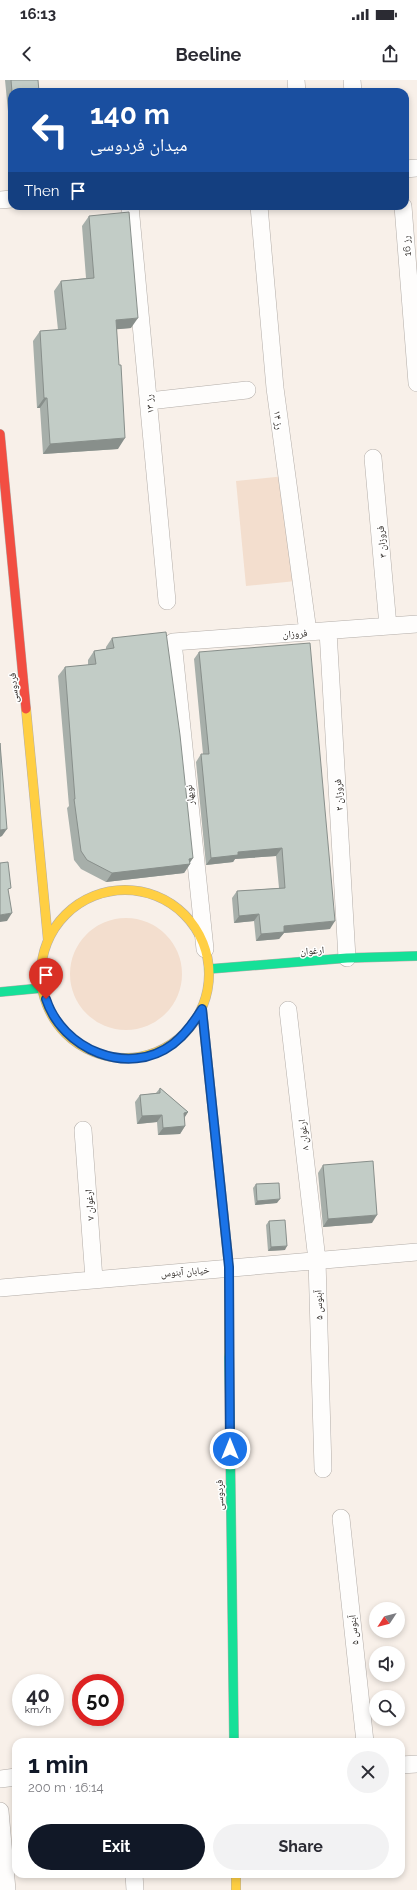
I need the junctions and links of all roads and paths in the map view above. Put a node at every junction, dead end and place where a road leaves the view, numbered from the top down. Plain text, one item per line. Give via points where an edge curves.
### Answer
1 (130, 210) edge
2 (259, 210) edge
3 (403, 210) edge
4 (417, 383) edge
5 (247, 390) dead end
6 (149, 401) junction
7 (0, 434) edge
8 (373, 458) dead end
9 (168, 601) dead end
10 (417, 624) edge
11 (388, 626) junction
12 (328, 631) junction
13 (308, 632) junction
14 (172, 642) joint
15 (48, 940) junction
16 (205, 949) junction
17 (417, 956) edge
18 (347, 958) junction
19 (209, 969) junction
20 (42, 988) junction
21 (0, 992) edge
22 (202, 1009) junction
23 (288, 1010) dead end
24 (83, 1130) dead end
25 (417, 1252) edge
26 (317, 1260) junction
27 (229, 1267) junction
28 (94, 1279) junction
29 (0, 1288) edge
30 (323, 1469) dead end
31 (341, 1518) dead end
32 (234, 1738) edge
33 (365, 1738) edge
34 (417, 1764) edge
35 (405, 1765) edge
36 (0, 1778) edge
37 (12, 1778) edge
38 (0, 1811) edge
39 (134, 1878) edge
40 (236, 1878) edge
41 (8, 1890) edge
42 (135, 1890) edge
43 (236, 1890) edge

1 - 6 street, رز ۱۳
2 - 13 street, رز ۱۴ via 275,388
3 - 4 street, رز 16
5 - 6 street
6 - 9 street, رز ۱۳
7 - 15 main road, فردوسی
8 - 11 street, فروزان ۳
10 - 11 street, فروزان
11 - 12 street, فروزان
12 - 13 street, فروزان
12 - 18 street, فروزان ۲
13 - 14 street, فروزان
14 - 16 street, نوبهار
15 - 16 main road via 62,919 81,902 104,893 130,890 154,895 177,907 194,926
15 - 20 main road via 42,964
16 - 19 main road
17 - 18 main road, ارغوان
18 - 19 main road, ارغوان
19 - 22 main road via 208,989
20 - 21 main road
20 - 22 main road via 50,1011 63,1030 81,1046 103,1055 127,1058 150,1055 172,1045 189,1029
22 - 27 main road, فردوسی
23 - 26 street, ارغوان ۸
24 - 28 street, ارغوان ۷
25 - 26 street, خیابان آبنوس
26 - 27 street, خیابان آبنوس
26 - 30 street, آبنوس ۵
27 - 28 street, خیابان آبنوس
27 - 32 main road, فردوسی
28 - 29 street, خیابان آبنوس
31 - 33 street, آبنوس ۵
34 - 35 street
36 - 37 street
38 - 41 street
39 - 42 street
40 - 43 main road

